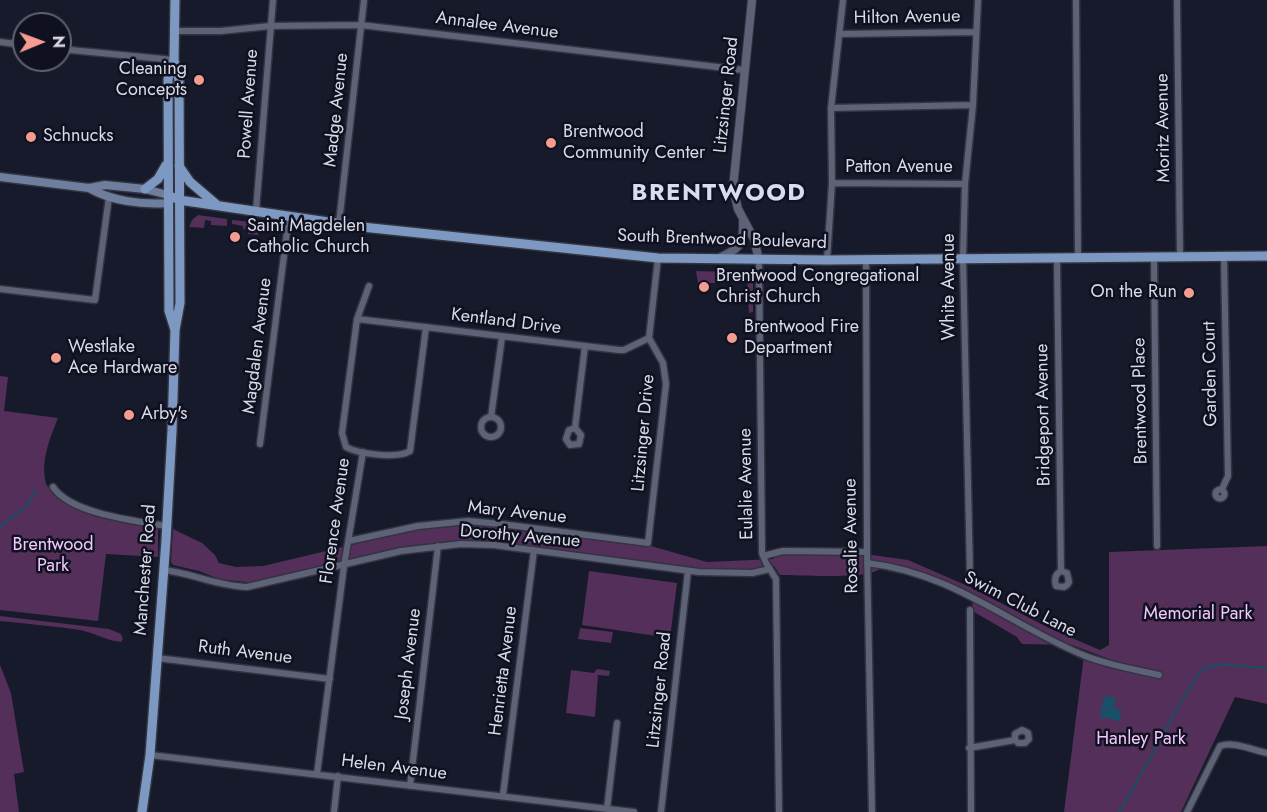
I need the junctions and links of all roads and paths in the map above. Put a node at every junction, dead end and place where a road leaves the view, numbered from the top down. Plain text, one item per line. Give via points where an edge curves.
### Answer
1 (175, 0) edge
2 (273, 0) edge
3 (364, 0) edge
4 (752, 0) edge
5 (843, 0) edge
6 (978, 0) edge
7 (1076, 0) edge
8 (1177, 0) edge
9 (361, 25) junction
10 (270, 26) junction
11 (174, 31) junction
12 (975, 32) junction
13 (839, 34) junction
14 (72, 50) edge
15 (174, 60) junction
16 (743, 70) junction
17 (973, 105) junction
18 (831, 108) junction
19 (168, 160) junction
20 (179, 166) junction
21 (0, 177) edge
22 (832, 183) junction
23 (965, 184) junction
24 (89, 188) junction
25 (146, 189) junction
26 (109, 197) junction
27 (168, 199) junction
28 (180, 200) junction
29 (219, 206) junction
30 (256, 211) junction
31 (289, 216) junction
32 (743, 221) junction
33 (339, 224) junction
34 (1180, 256) junction
35 (1224, 256) junction
36 (1267, 256) edge
37 (1154, 257) junction
38 (658, 258) junction
39 (963, 258) junction
40 (1058, 258) junction
41 (1078, 258) junction
42 (716, 259) junction
43 (866, 259) junction
44 (759, 260) junction
45 (827, 260) junction
46 (369, 286) dead end
47 (0, 289) edge
48 (357, 319) junction
49 (426, 327) junction
50 (175, 330) junction
51 (502, 337) junction
52 (649, 338) junction
53 (585, 346) junction
54 (491, 417) dead end
55 (575, 428) dead end
56 (260, 444) dead end
57 (363, 452) junction
58 (53, 487) dead end
59 (1222, 489) dead end
60 (166, 526) junction
61 (349, 541) junction
62 (648, 543) joint
63 (438, 546) junction
64 (1157, 546) dead end
65 (534, 550) junction
66 (867, 552) junction
67 (763, 556) junction
68 (867, 563) junction
69 (344, 566) junction
70 (770, 569) junction
71 (163, 570) junction
72 (688, 571) junction
73 (1061, 571) dead end
74 (970, 574) dead end
75 (970, 610) dead end
76 (157, 658) junction
77 (1158, 675) dead end
78 (330, 679) junction
79 (617, 723) dead end
80 (1015, 740) dead end
81 (969, 748) junction
82 (1267, 753) edge
83 (150, 755) junction
84 (317, 774) junction
85 (338, 776) junction
86 (410, 786) junction
87 (503, 795) junction
88 (608, 809) junction
89 (142, 812) edge
90 (334, 812) edge
91 (634, 812) edge
92 (662, 812) edge
93 (779, 812) edge
94 (872, 812) edge
95 (971, 812) edge
96 (1187, 812) edge

1 - 11 main road, Manchester Road
2 - 10 street, Powell Avenue
3 - 9 street, Madge Avenue
4 - 16 street, Litzsinger Road
5 - 13 street
6 - 12 street, White Avenue
7 - 41 street
8 - 34 street, Moritz Avenue
9 - 10 street, Annalee Avenue
9 - 16 street, Annalee Avenue
9 - 33 street, Madge Avenue
10 - 11 street, Annalee Avenue
10 - 30 street, Powell Avenue
11 - 15 main road, Manchester Road
12 - 13 street, Hilton Avenue
12 - 17 street, White Avenue
13 - 18 street
14 - 15 street
15 - 19 main road, Manchester Road via 168,80
15 - 20 main road, Manchester Road via 179,80
16 - 32 street, Litzsinger Road via 733,188
17 - 18 street
17 - 23 street, White Avenue
18 - 22 street
19 - 25 main road via 159,179
19 - 27 main road, Manchester Road
20 - 28 main road, Manchester Road
20 - 29 main road via 190,182
21 - 24 main road, South Brentwood Boulevard
22 - 23 street, Patton Avenue
22 - 45 street
23 - 39 street, White Avenue
24 - 25 main road, South Brentwood Boulevard via 105,184
24 - 26 main road, South Brentwood Boulevard
25 - 27 main road, South Brentwood Boulevard
26 - 27 main road, South Brentwood Boulevard via 156,204
26 - 47 street via 95,300
27 - 28 main road, South Brentwood Boulevard
27 - 50 main road, Manchester Road via 169,311
28 - 29 main road, South Brentwood Boulevard
28 - 50 main road, Manchester Road via 180,303
29 - 30 main road, South Brentwood Boulevard
30 - 31 main road, South Brentwood Boulevard
31 - 33 main road, South Brentwood Boulevard
31 - 56 street, Magdalen Avenue
32 - 42 street via 743,242
32 - 44 street, Litzsinger Road via 754,239
33 - 38 main road, South Brentwood Boulevard
34 - 35 main road, South Brentwood Boulevard
34 - 37 main road, South Brentwood Boulevard
35 - 36 main road, South Brentwood Boulevard
35 - 59 street, Garden Court via 1228,476
37 - 41 main road, South Brentwood Boulevard
37 - 64 street, Brentwood Place
38 - 42 main road, South Brentwood Boulevard
38 - 52 street
39 - 40 main road, South Brentwood Boulevard
39 - 43 main road, South Brentwood Boulevard
39 - 74 street, White Avenue
40 - 41 main road, South Brentwood Boulevard
40 - 73 street, Bridgeport Avenue
42 - 44 main road, South Brentwood Boulevard
43 - 45 main road, South Brentwood Boulevard
43 - 66 street, Rosalie Avenue
44 - 45 main road, South Brentwood Boulevard
44 - 67 street, Eulalie Avenue
46 - 48 street, Florence Avenue
48 - 49 street, Kentland Drive
48 - 57 street, Florence Avenue via 342,437 345,447
49 - 51 street, Kentland Drive
49 - 57 street via 410,451 398,456
50 - 60 main road, Manchester Road
51 - 53 street, Kentland Drive
51 - 54 street
52 - 53 street, Kentland Drive via 624,350
52 - 62 street, Litzsinger Drive via 663,363 666,384
53 - 55 street
57 - 61 street, Florence Avenue
58 - 60 street via 63,497 90,510
60 - 71 main road, Manchester Road
61 - 62 street, Mary Avenue via 418,526 468,521
61 - 69 street, Florence Avenue
63 - 65 street, Dorothy Avenue via 476,544
63 - 69 street, Dorothy Avenue
63 - 86 street, Joseph Avenue
65 - 72 street, Dorothy Avenue
65 - 87 street, Henrietta Avenue
66 - 67 street via 783,551
66 - 68 street, Rosalie Avenue
67 - 70 street, Eulalie Avenue
68 - 77 street, Swim Club Lane via 914,571 967,593 1084,655
68 - 94 street, Rosalie Avenue
69 - 71 street, Dorothy Avenue via 247,587
69 - 78 street, Florence Avenue
70 - 72 street, Dorothy Avenue via 752,573
70 - 93 street, Eulalie Avenue via 776,579
71 - 76 main road, Manchester Road
72 - 92 street, Litzsinger Road
75 - 81 street
76 - 78 street, Ruth Avenue
76 - 83 main road, Manchester Road
78 - 84 street, Florence Avenue
79 - 88 street
80 - 81 street
81 - 95 street
82 - 96 street via 1220,746
83 - 84 street, Helen Avenue
83 - 89 main road, Manchester Road
84 - 85 street, Helen Avenue
85 - 86 street, Helen Avenue
85 - 90 street
86 - 87 street, Helen Avenue
87 - 88 street, Helen Avenue
88 - 91 street, Helen Avenue

